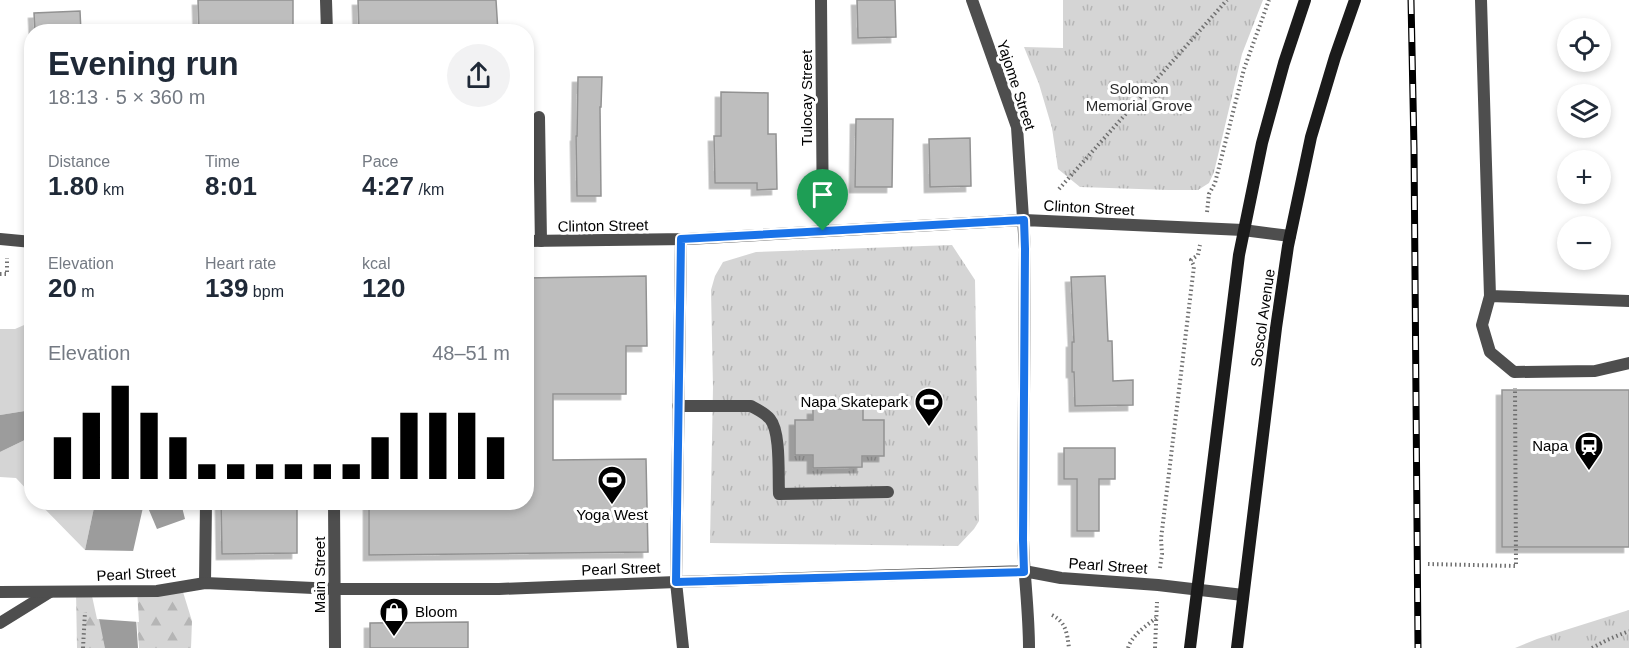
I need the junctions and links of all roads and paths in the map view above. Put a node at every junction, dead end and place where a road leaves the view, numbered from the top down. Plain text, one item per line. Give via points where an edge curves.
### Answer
1 (326, 0) edge
2 (821, 0) edge
3 (972, 0) edge
4 (1227, 0) edge
5 (1269, 0) edge
6 (1305, 0) edge
7 (1355, 0) edge
8 (1481, 0) edge
9 (327, 24) edge
10 (539, 117) dead end
11 (1059, 189) dead end
12 (1207, 212) dead end
13 (1024, 220) junction
14 (1243, 230) junction
15 (823, 231) junction
16 (1290, 236) junction
17 (0, 239) edge
18 (681, 239) junction
19 (24, 241) edge
20 (534, 241) edge
21 (541, 241) junction
22 (1198, 255) dead end
23 (0, 274) edge
24 (7, 274) dead end
25 (1490, 296) junction
26 (1629, 301) edge
27 (1629, 363) edge
28 (1514, 372) junction
29 (678, 406) junction
30 (888, 492) dead end
31 (206, 510) edge
32 (334, 510) edge
33 (1162, 554) dead end
34 (1428, 564) dead end
35 (1024, 572) junction
36 (676, 582) junction
37 (205, 583) junction
38 (334, 589) junction
39 (1197, 590) junction
40 (0, 592) edge
41 (50, 592) junction
42 (1243, 595) junction
43 (85, 612) dead end
44 (1052, 615) dead end
45 (0, 623) edge
46 (1629, 631) edge
47 (83, 648) edge
48 (335, 648) edge
49 (683, 648) edge
50 (1029, 648) edge
51 (1069, 648) edge
52 (1128, 648) edge
53 (1155, 648) edge
54 (1190, 648) edge
55 (1237, 648) edge
56 (1592, 648) edge

1 - 9 street
2 - 15 street, Tulocay Street
3 - 13 street, Yajome Street via 1017,127
4 - 11 path
5 - 12 path via 1245,69
6 - 14 main road, Soscol Avenue via 1262,143
7 - 16 main road, Soscol Avenue via 1319,110
8 - 25 street
10 - 21 street
13 - 14 street, Clinton Street
13 - 15 street, Clinton Street
13 - 35 street, Yajome Street
14 - 16 street, Clinton Street
14 - 39 main road, Soscol Avenue
15 - 18 street, Clinton Street
16 - 42 main road, Soscol Avenue
17 - 19 street
18 - 21 street, Clinton Street
18 - 29 street
20 - 21 street, Clinton Street
22 - 33 path via 1191,260 1194,266
23 - 24 path
25 - 26 street
25 - 28 street via 1482,325 1490,352
27 - 28 street via 1595,371
28 - 34 path via 1516,566
29 - 30 street via 751,406 762,411 772,420 776,431 778,494
29 - 36 street
31 - 37 street
32 - 38 street, Main Street
35 - 36 street, Pearl Street
35 - 39 street, Pearl Street
35 - 50 street, Yajome Street
36 - 38 street, Pearl Street via 499,589
36 - 49 street
37 - 38 street, Pearl Street
37 - 41 street, Pearl Street via 157,591
38 - 48 street, Main Street
39 - 42 street, Pearl Street
39 - 54 main road, Soscol Avenue
40 - 41 street, Pearl Street
41 - 45 street
42 - 55 main road, Soscol Avenue
43 - 47 path
44 - 51 path via 1063,623
46 - 56 path
52 - 53 path via 1130,641 1157,618

